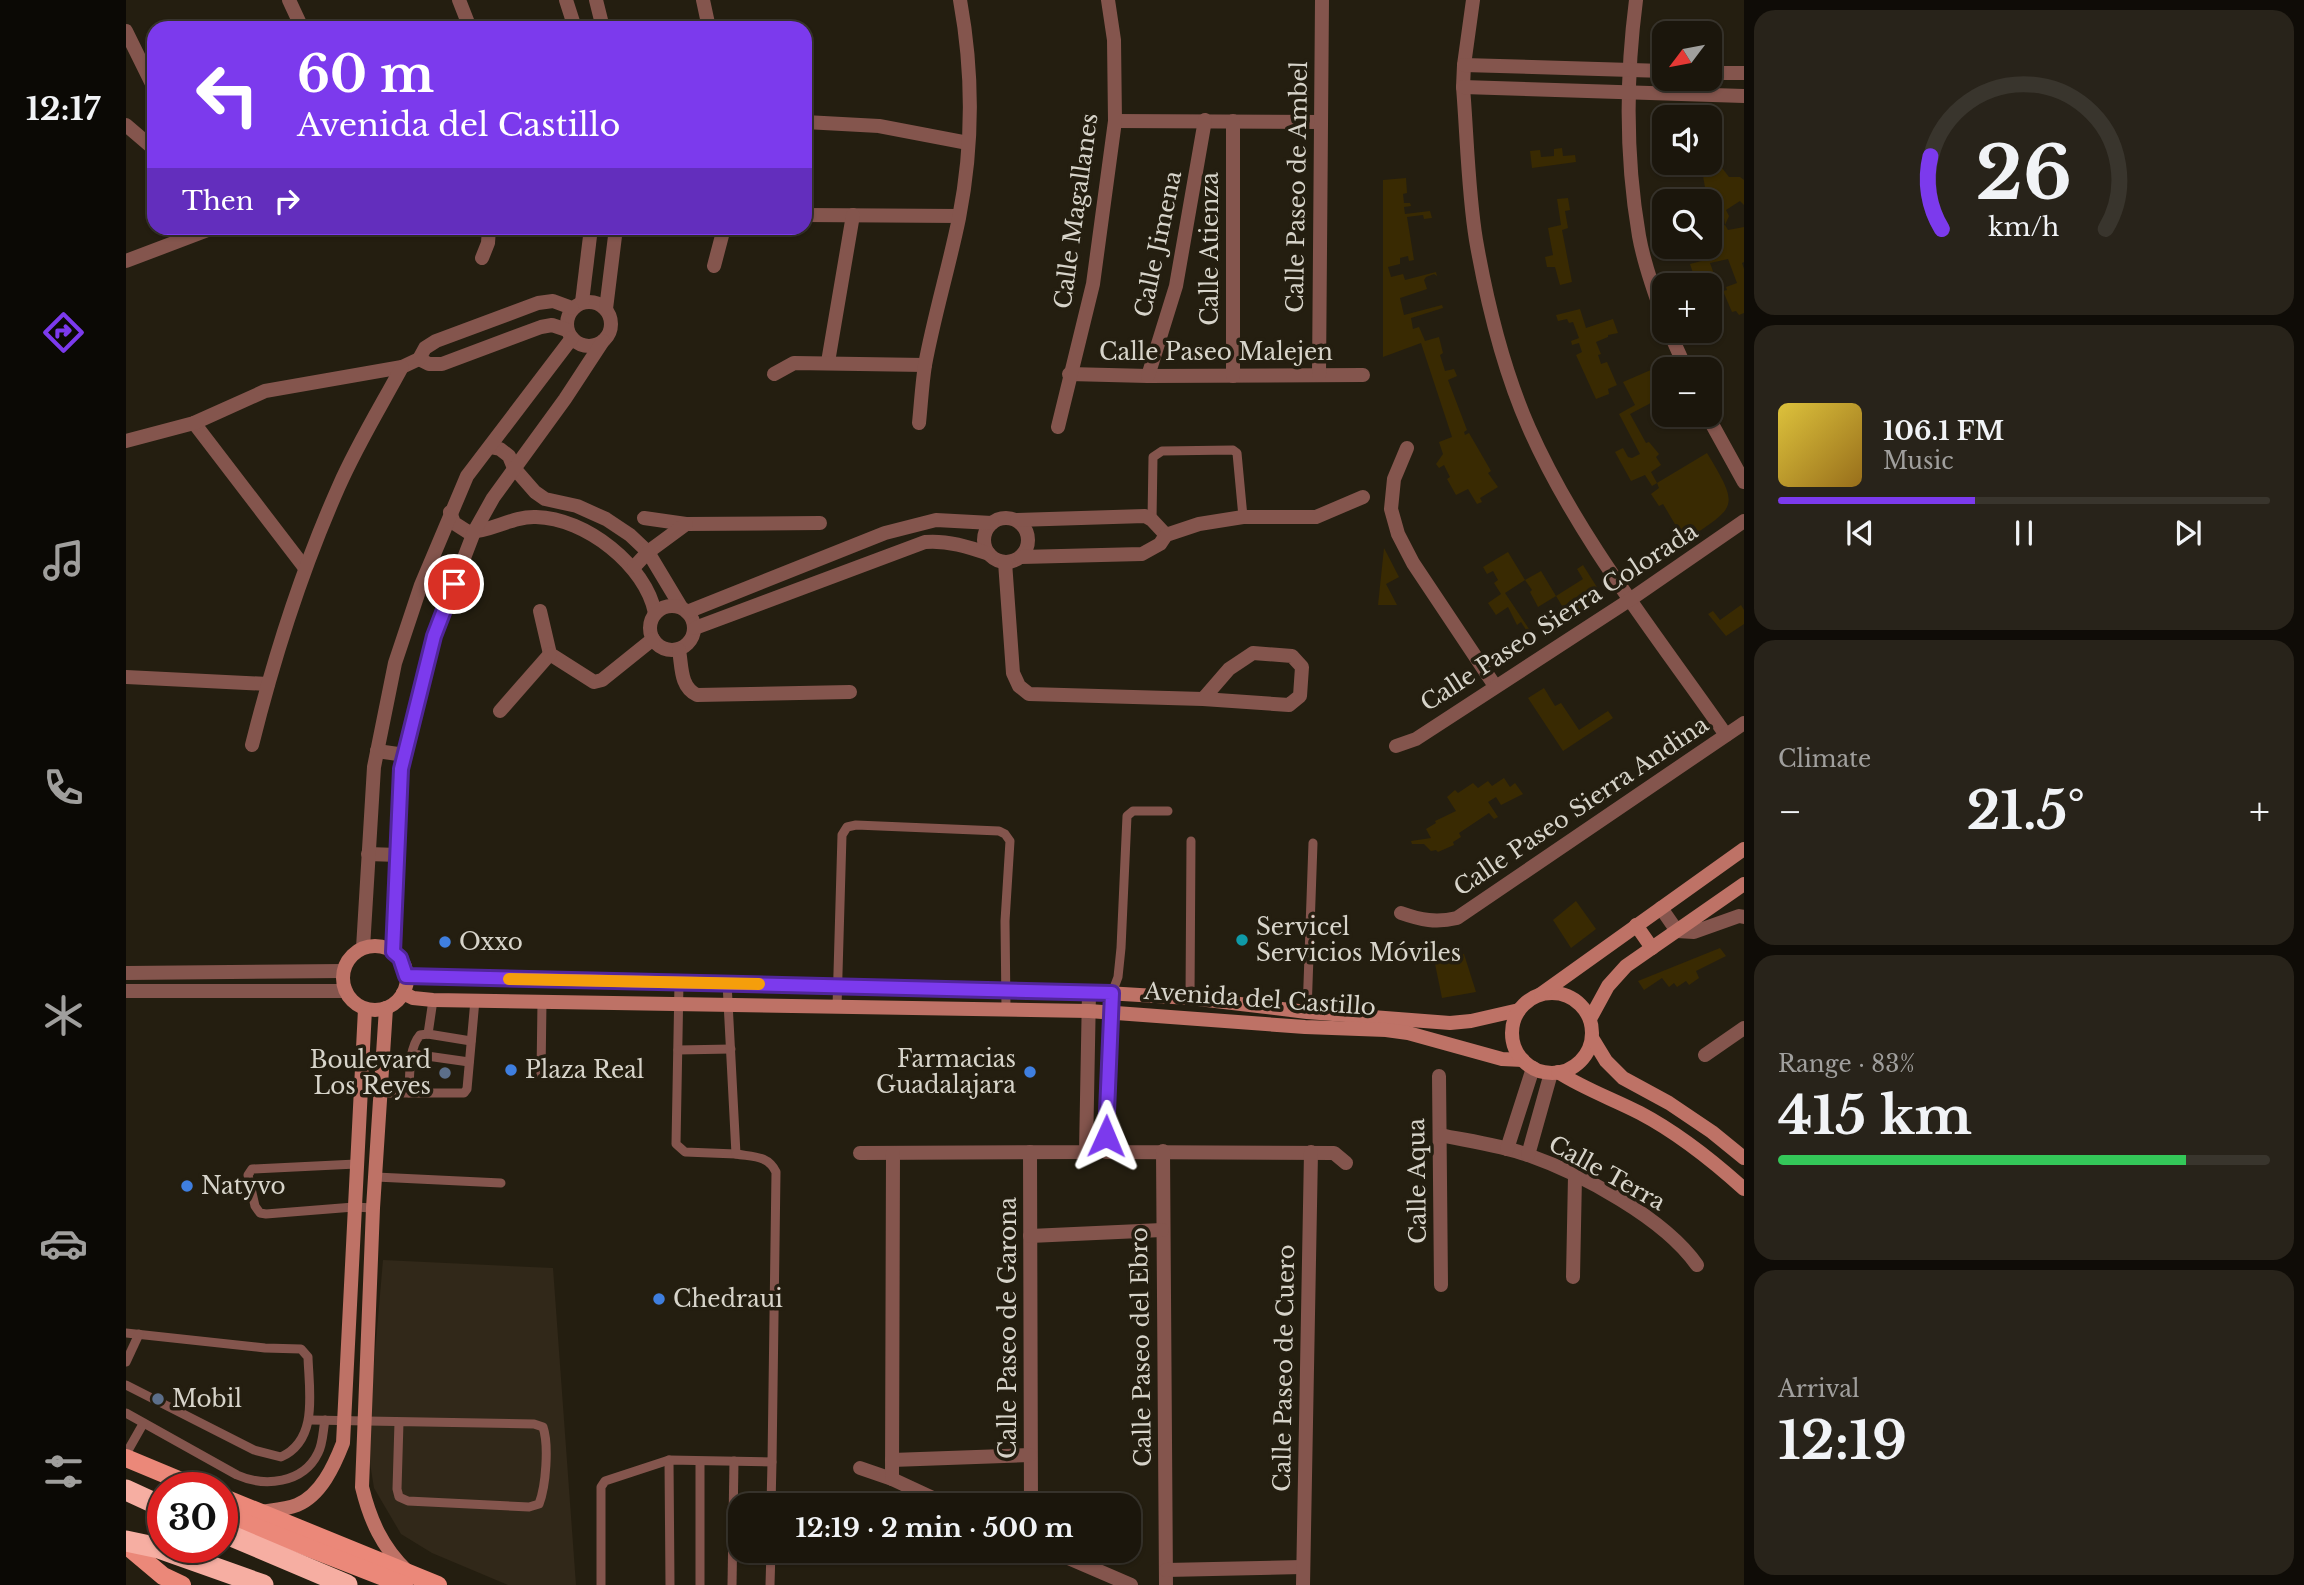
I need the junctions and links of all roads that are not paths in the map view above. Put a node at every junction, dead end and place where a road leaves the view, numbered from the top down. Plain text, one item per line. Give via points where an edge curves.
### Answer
1 (289, 0) edge
2 (459, 0) edge
3 (566, 0) edge
4 (596, 0) edge
5 (703, 0) edge
6 (960, 0) edge
7 (1108, 0) edge
8 (1322, 0) edge
9 (1473, 0) edge
10 (1636, 0) edge
11 (299, 21) edge
12 (467, 21) edge
13 (573, 21) edge
14 (601, 21) edge
15 (708, 21) edge
16 (126, 31) edge
17 (1464, 65) junction
18 (1630, 69) junction
19 (1652, 70) edge
20 (1722, 73) edge
21 (1744, 73) edge
22 (147, 74) edge
23 (1463, 87) junction
24 (1629, 91) junction
25 (1744, 96) edge
26 (1205, 120) junction
27 (1115, 121) junction
28 (1233, 121) junction
29 (812, 122) edge
30 (1321, 122) junction
31 (126, 125) edge
32 (147, 143) edge
33 (968, 143) junction
34 (812, 215) edge
35 (853, 215) junction
36 (959, 216) junction
37 (176, 235) edge
38 (489, 235) edge
39 (590, 235) edge
40 (614, 235) edge
41 (722, 235) edge
42 (482, 258) dead end
43 (126, 261) edge
44 (714, 266) dead end
45 (1652, 280) edge
46 (577, 305) junction
47 (606, 309) junction
48 (569, 334) junction
49 (603, 341) junction
50 (419, 359) junction
51 (828, 362) junction
52 (925, 365) junction
53 (402, 367) junction
54 (774, 374) dead end
55 (1069, 374) junction
56 (1319, 375) junction
57 (1363, 375) dead end
58 (1149, 376) junction
59 (1233, 376) junction
60 (194, 423) junction
61 (919, 424) dead end
62 (1058, 426) dead end
63 (1714, 427) edge
64 (126, 441) edge
65 (490, 447) junction
66 (1407, 448) dead end
67 (514, 468) junction
68 (1744, 482) edge
69 (1363, 497) dead end
70 (450, 512) junction
71 (1243, 517) junction
72 (645, 518) dead end
73 (1017, 520) junction
74 (1152, 520) junction
75 (1744, 521) edge
76 (820, 523) dead end
77 (992, 523) junction
78 (686, 524) junction
79 (474, 532) junction
80 (1166, 535) junction
81 (648, 552) junction
82 (989, 554) junction
83 (1021, 557) junction
84 (1005, 562) junction
85 (634, 567) junction
86 (306, 569) junction
87 (1631, 598) junction
88 (684, 610) junction
89 (540, 611) dead end
90 (655, 613) junction
91 (695, 628) junction
92 (653, 639) junction
93 (679, 650) junction
94 (550, 654) junction
95 (126, 677) edge
96 (268, 684) junction
97 (1495, 686) junction
98 (850, 692) dead end
99 (1203, 699) junction
100 (500, 711) dead end
101 (1744, 723) edge
102 (1726, 735) junction
103 (252, 745) dead end
104 (1396, 746) dead end
105 (377, 751) junction
106 (405, 754) junction
107 (1168, 811) dead end
108 (1191, 841) dead end
109 (1313, 843) dead end
110 (1744, 849) edge
111 (368, 854) junction
112 (398, 855) junction
113 (1744, 884) edge
114 (1661, 908) junction
115 (1401, 913) dead end
116 (1744, 916) edge
117 (1636, 925) junction
118 (1677, 931) junction
119 (363, 948) junction
120 (1652, 948) junction
121 (393, 952) junction
122 (344, 971) junction
123 (126, 973) edge
124 (406, 976) junction
125 (679, 983) junction
126 (727, 983) junction
127 (837, 987) junction
128 (1006, 990) junction
129 (126, 991) edge
130 (346, 991) junction
131 (1089, 992) junction
132 (403, 993) junction
133 (1112, 993) junction
134 (1541, 994) junction
135 (1190, 998) junction
136 (433, 1000) junction
137 (475, 1000) junction
138 (542, 1002) junction
139 (679, 1005) junction
140 (727, 1005) junction
141 (837, 1007) junction
142 (386, 1008) junction
143 (365, 1009) junction
144 (1006, 1009) junction
145 (1519, 1010) junction
146 (1089, 1011) junction
147 (1112, 1012) junction
148 (1590, 1019) junction
149 (1306, 1020) junction
150 (1744, 1028) edge
151 (428, 1034) junction
152 (1592, 1038) junction
153 (471, 1041) junction
154 (731, 1049) junction
155 (678, 1050) junction
156 (413, 1054) junction
157 (1705, 1055) dead end
158 (469, 1062) junction
159 (1528, 1064) junction
160 (1555, 1073) junction
161 (541, 1074) dead end
162 (1439, 1076) dead end
163 (381, 1093) junction
164 (409, 1093) junction
165 (1087, 1121) junction
166 (1106, 1121) junction
167 (1440, 1135) junction
168 (1507, 1150) junction
169 (1163, 1151) junction
170 (1030, 1152) junction
171 (1311, 1152) junction
172 (860, 1153) dead end
173 (893, 1153) junction
174 (736, 1154) junction
175 (1528, 1155) junction
176 (1744, 1158) edge
177 (1346, 1163) dead end
178 (356, 1164) junction
179 (1575, 1176) junction
180 (376, 1177) junction
181 (501, 1183) dead end
182 (1744, 1189) edge
183 (354, 1207) junction
184 (373, 1208) junction
185 (1162, 1230) junction
186 (1030, 1236) junction
187 (1697, 1265) dead end
188 (1573, 1277) dead end
189 (1441, 1285) dead end
190 (126, 1333) edge
191 (139, 1334) junction
192 (126, 1362) edge
193 (126, 1385) edge
194 (126, 1413) edge
195 (310, 1420) junction
196 (325, 1420) junction
197 (345, 1422) junction
198 (363, 1422) junction
199 (399, 1422) junction
200 (143, 1424) junction
201 (1030, 1455) junction
202 (126, 1456) edge
203 (669, 1460) junction
204 (892, 1460) junction
205 (734, 1461) junction
206 (700, 1462) junction
207 (772, 1462) junction
208 (860, 1468) dead end
209 (162, 1472) edge
210 (892, 1479) junction
211 (126, 1490) edge
212 (771, 1493) edge
213 (922, 1493) edge
214 (1031, 1493) edge
215 (147, 1500) edge
216 (238, 1503) edge
217 (258, 1511) junction
218 (238, 1520) edge
219 (238, 1539) edge
220 (129, 1552) edge
221 (771, 1563) edge
222 (1080, 1563) edge
223 (1302, 1567) junction
224 (1166, 1578) edge
225 (407, 1579) edge
226 (182, 1585) edge
227 (263, 1585) edge
228 (347, 1585) edge
229 (438, 1585) edge
230 (601, 1585) edge
231 (670, 1585) edge
232 (700, 1585) edge
233 (732, 1585) edge
234 (770, 1585) edge
235 (1131, 1585) edge
236 (1303, 1585) edge

1 - 11 street
2 - 12 street
3 - 13 street
4 - 14 street
5 - 15 street
6 - 33 street via 970,95
7 - 27 street, Calle Magallanes via 1114,40
8 - 30 street, Calle Paseo de Ambel
9 - 17 street
10 - 18 street
16 - 22 street
17 - 18 street
17 - 23 street
18 - 19 street
18 - 24 street
20 - 21 street
23 - 24 street
23 - 87 street via 1476,238 1513,386 1558,484
24 - 25 street
24 - 45 street via 1639,237
26 - 27 street
26 - 28 street
26 - 58 street, Calle Jimena via 1176,286
27 - 55 street, Calle Magallanes via 1093,285
28 - 30 street
28 - 59 street, Calle Atienza
29 - 33 street via 880,126
30 - 56 street, Calle Paseo de Ambel
31 - 32 street
33 - 36 street
34 - 35 street
35 - 36 street
35 - 51 street
36 - 52 street
37 - 43 street
38 - 42 street
39 - 46 street
40 - 47 street
41 - 44 street
46 - 47 street via 590,301
46 - 48 street via 566,323
46 - 50 street via 538,303 436,341
47 - 49 street via 611,326
48 - 49 street via 587,346
48 - 50 street via 552,325 442,364
48 - 65 street
49 - 67 street
50 - 53 street
51 - 52 street
51 - 54 street via 794,363
52 - 61 street
53 - 60 street via 265,391
53 - 86 street via 340,485
55 - 58 street, Calle Paseo Malejen
55 - 62 street, Calle Magallanes
56 - 57 street, Calle Paseo Malejen
56 - 59 street, Calle Paseo Malejen
58 - 59 street, Calle Paseo Malejen
60 - 64 street
60 - 86 street
63 - 68 street
65 - 67 street via 509,456
65 - 70 street via 467,476
66 - 97 street via 1394,479 1391,509 1398,534
67 - 79 street
67 - 81 street via 545,499 606,519
69 - 71 street via 1316,517
70 - 79 street via 454,523
70 - 105 street via 395,663
71 - 74 lane via 1239,458 1233,450 1162,451 1153,457
71 - 80 street
72 - 78 street
73 - 74 street via 1145,516
73 - 77 street
73 - 83 street via 1029,542
74 - 80 street
75 - 87 street, Calle Paseo Sierra Colorada
76 - 78 street
77 - 82 street via 984,538
77 - 88 street via 936,520 885,533
78 - 81 street
79 - 85 street via 526,517 556,520 586,532
79 - 106 street via 434,636
80 - 83 street via 1142,554
81 - 85 street
81 - 88 street
82 - 84 street
82 - 91 street via 925,542
83 - 84 street
84 - 99 street via 1013,673 1029,694
85 - 90 street via 652,598
86 - 96 street
87 - 97 street, Calle Paseo Sierra Colorada
87 - 102 street
88 - 90 street via 667,606
88 - 91 street
89 - 94 street
90 - 92 street via 650,626
91 - 93 street via 691,642
92 - 93 street via 664,649
92 - 94 street via 594,682
93 - 98 street via 685,685 697,695
94 - 100 street
95 - 96 street
96 - 103 street
97 - 104 street, Calle Paseo Sierra Colorada via 1416,738
99 - 99 street via 1289,705 1300,696 1302,667 1292,656 1253,653 1229,669
101 - 102 street, Calle Paseo Sierra Andina
102 - 115 street, Calle Paseo Sierra Andina via 1457,918 1424,921
105 - 106 street
105 - 111 street
106 - 112 street
107 - 133 lane via 1133,811 1126,816 1121,948
108 - 135 lane
109 - 149 lane
110 - 114 main road
111 - 112 street
111 - 119 street
112 - 121 street
113 - 118 main road
114 - 117 main road
114 - 118 street
116 - 118 street via 1695,932
117 - 120 main road
117 - 134 main road
118 - 120 main road
119 - 121 main road via 377,946
119 - 122 main road via 347,961
120 - 148 main road via 1617,973
121 - 124 main road
122 - 123 street
122 - 130 main road
124 - 125 main road, Avenida del Castillo
124 - 132 main road
125 - 126 main road, Avenida del Castillo
125 - 139 lane
126 - 127 main road, Avenida del Castillo
126 - 140 lane
127 - 128 main road, Avenida del Castillo
127 - 128 lane via 842,835 847,827 856,825 1006,834 1010,841
127 - 141 lane
128 - 131 main road, Avenida del Castillo
128 - 144 lane
129 - 130 street
130 - 143 main road
131 - 133 main road, Avenida del Castillo
131 - 146 street
132 - 136 main road, Avenida del Castillo
132 - 142 main road
133 - 135 main road, Avenida del Castillo
133 - 147 street
134 - 145 main road
134 - 148 main road via 1553,992 1576,1000
135 - 149 main road, Avenida del Castillo
136 - 137 main road, Avenida del Castillo
136 - 151 lane
137 - 138 main road, Avenida del Castillo
137 - 153 lane
138 - 139 main road, Avenida del Castillo
138 - 161 lane
139 - 140 main road, Avenida del Castillo
139 - 155 lane
140 - 141 main road, Avenida del Castillo
140 - 154 lane
141 - 144 main road, Avenida del Castillo
142 - 143 main road
142 - 163 main road
143 - 178 main road
144 - 146 main road, Avenida del Castillo
145 - 149 main road, Avenida del Castillo via 1450,1023
145 - 159 main road via 1512,1035 1515,1048
146 - 147 main road, Avenida del Castillo
146 - 165 street
147 - 149 main road, Avenida del Castillo
147 - 166 street
148 - 152 main road
149 - 159 main road, Avenida del Castillo via 1408,1033
150 - 157 street
151 - 153 lane
151 - 156 lane via 416,1040
152 - 160 main road via 1581,1061
152 - 176 main road via 1623,1078 1669,1103
153 - 158 lane
154 - 155 lane
154 - 174 lane
155 - 174 lane via 676,1144 685,1152
156 - 158 lane
156 - 164 lane
158 - 164 lane via 464,1093
159 - 160 main road
159 - 168 street
160 - 175 street
160 - 182 main road via 1642,1114 1687,1142
162 - 167 street, Calle Aqua
163 - 164 lane
163 - 180 main road
165 - 166 street
165 - 170 street via 1086,1152
166 - 169 street via 1106,1152
167 - 168 street, Calle Terra
167 - 189 street, Calle Aqua
168 - 175 street, Calle Terra
169 - 171 street
169 - 185 street, Calle Paseo del Ebro
170 - 173 street
170 - 186 street, Calle Paseo de Garona
171 - 177 street via 1334,1153
171 - 223 street, Calle Paseo de Cuero
172 - 173 street
173 - 204 street
174 - 207 lane via 765,1158 776,1172
175 - 179 street, Calle Terra
178 - 183 main road
178 - 183 lane via 261,1168 248,1175 260,1213
179 - 187 street, Calle Terra via 1640,1212 1685,1248
179 - 188 street
180 - 181 lane
180 - 184 main road
183 - 184 lane
183 - 197 main road
184 - 198 main road
185 - 186 street
185 - 224 street, Calle Paseo del Ebro
186 - 201 street, Calle Paseo de Garona
190 - 191 lane
191 - 192 lane
191 - 195 lane via 302,1349 308,1357
193 - 195 lane via 254,1450 281,1457 297,1446
194 - 200 lane
195 - 196 lane
196 - 197 lane
196 - 200 lane via 319,1452 308,1466 293,1477 274,1482 249,1480
197 - 198 lane
197 - 217 main road via 338,1456 315,1493 299,1504
198 - 199 lane
198 - 225 main road via 366,1503 378,1534
199 - 199 lane via 399,1497 422,1502 539,1504 547,1437 543,1427
200 - 202 lane
201 - 204 street
201 - 214 street, Calle Paseo de Garona
202 - 209 main road
203 - 206 lane
203 - 230 lane via 604,1481
203 - 231 lane
204 - 210 street
205 - 206 lane
205 - 207 lane
205 - 233 lane
206 - 232 lane
207 - 212 lane
208 - 210 street
210 - 213 street
211 - 215 highway
216 - 217 main road
217 - 225 main road
218 - 225 main road
219 - 228 highway
220 - 226 main road
220 - 227 highway via 159,1548
221 - 234 lane
222 - 235 street
223 - 224 street
223 - 236 street, Calle Paseo de Cuero
225 - 229 main road

